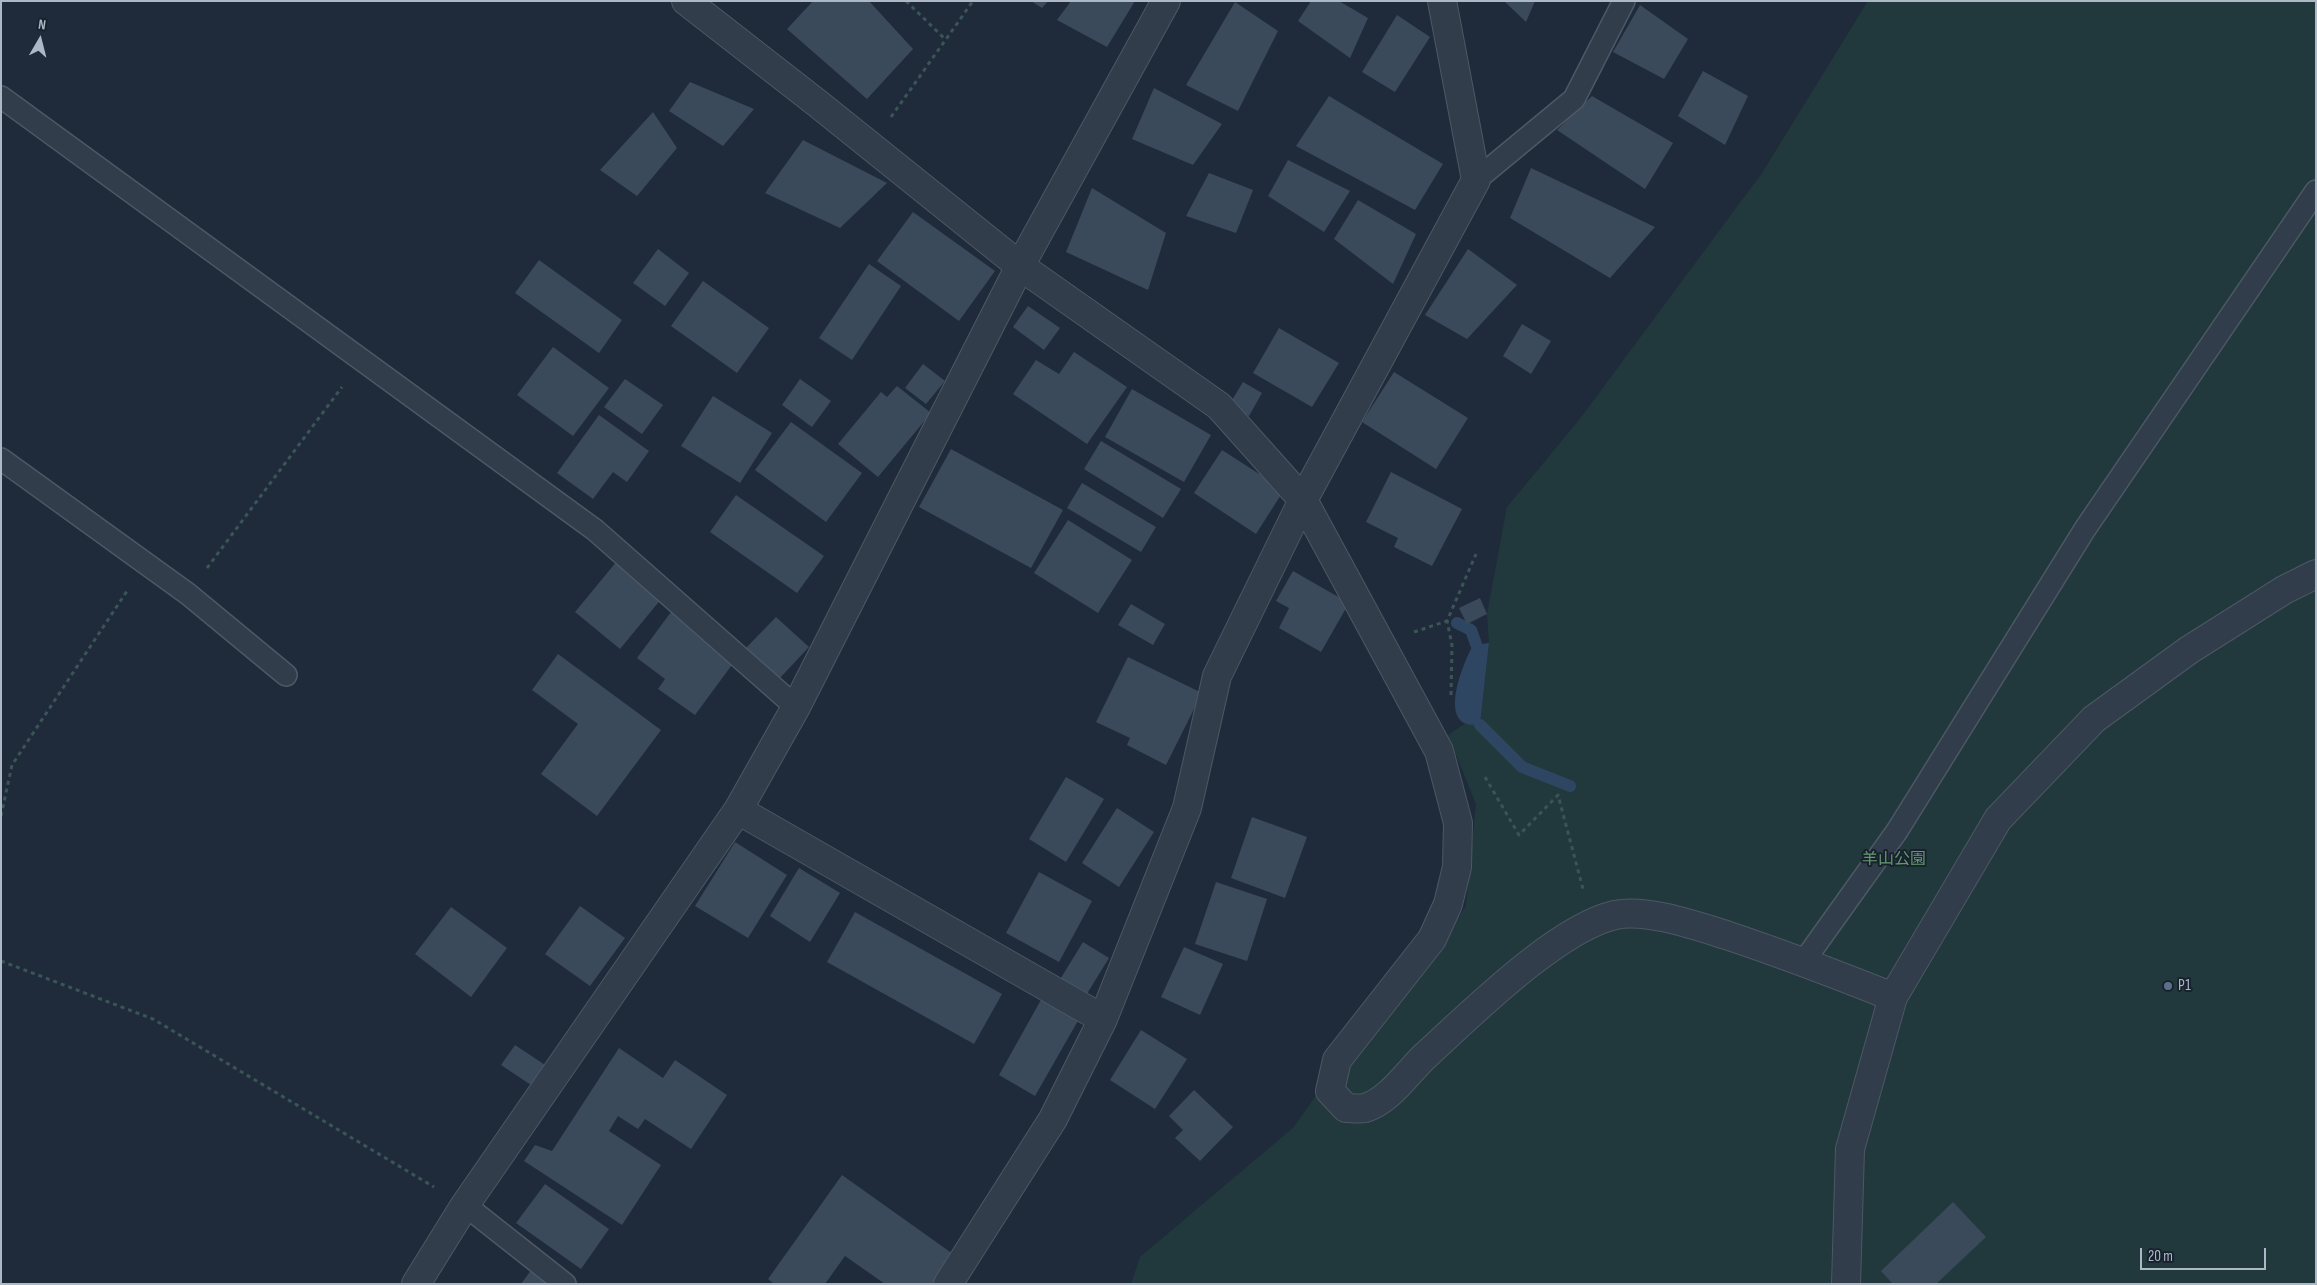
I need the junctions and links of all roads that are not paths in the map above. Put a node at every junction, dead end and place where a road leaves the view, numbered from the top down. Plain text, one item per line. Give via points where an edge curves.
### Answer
1 (686, 1) edge
2 (1166, 1) edge
3 (1442, 1) edge
4 (1624, 1) edge
5 (1, 96) edge
6 (1476, 180) junction
7 (2316, 191) edge
8 (1020, 266) junction
9 (1, 459) edge
10 (1303, 500) junction
11 (2316, 574) edge
12 (286, 675) dead end
13 (796, 707) junction
14 (738, 810) junction
15 (1804, 961) junction
16 (1893, 997) junction
17 (1103, 1019) junction
18 (465, 1205) junction
19 (416, 1284) edge
20 (565, 1284) edge
21 (948, 1284) edge
22 (1846, 1284) edge

1 - 8 street
2 - 8 street
3 - 6 street
4 - 6 lane via 1574,99
5 - 13 lane via 595,530
6 - 10 street
7 - 15 lane via 2085,529 1897,831
8 - 10 street via 1218,406
8 - 13 street
9 - 12 lane via 188,594
10 - 15 street via 1439,751 1458,823 1456,867 1448,904 1432,939 1337,1060 1330,1091 1346,1108 1365,1108 1384,1097 1526,967 1586,925 1617,915 1648,915 1686,922
10 - 17 street via 1217,676 1187,808
11 - 16 street via 2284,590 2189,650 2094,719 1998,819
13 - 14 street
14 - 17 street
14 - 18 street
15 - 16 street
16 - 22 street via 1850,1149
17 - 21 street via 1053,1119
18 - 19 street
18 - 20 lane

